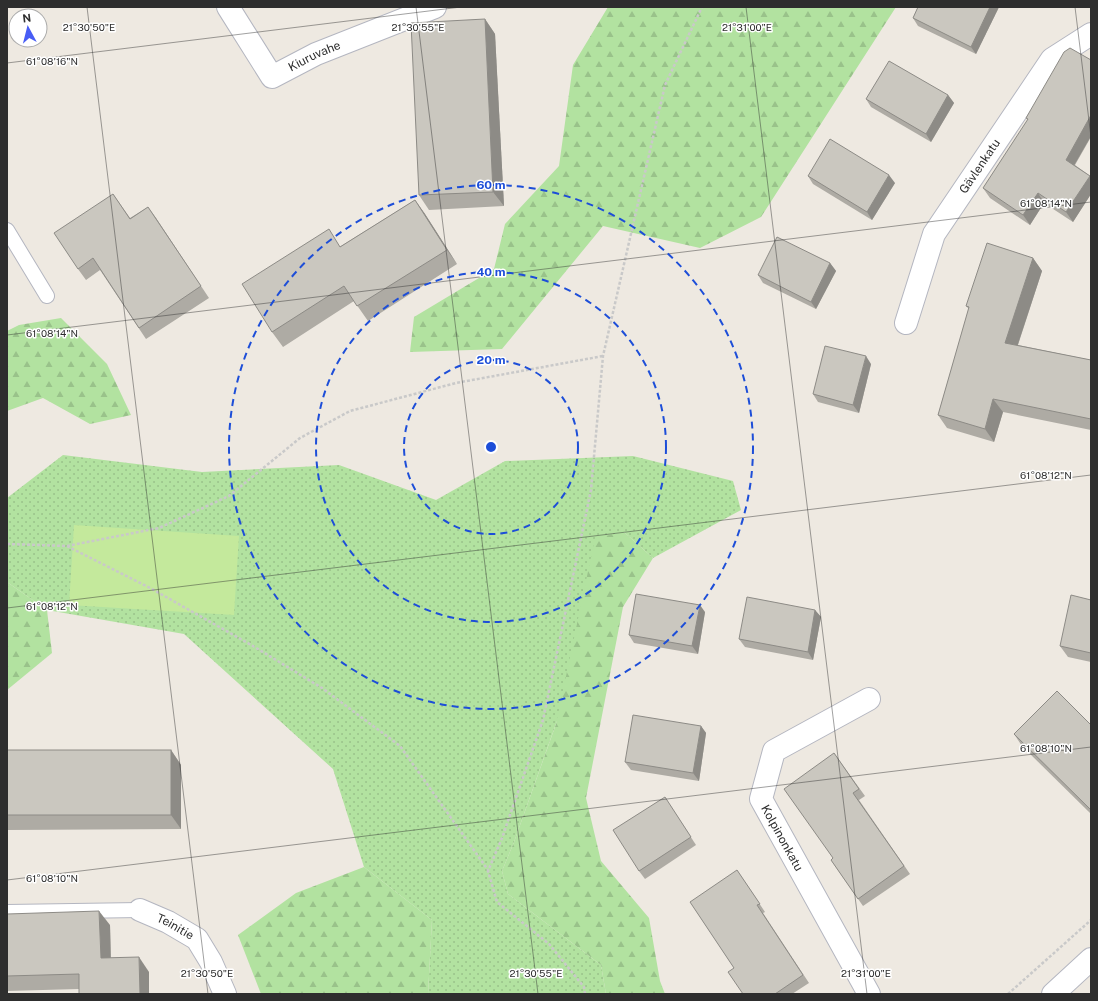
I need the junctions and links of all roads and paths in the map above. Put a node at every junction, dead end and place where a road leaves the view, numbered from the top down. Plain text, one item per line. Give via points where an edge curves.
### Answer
1 (228, 7) edge
2 (435, 7) edge
3 (702, 7) edge
4 (1091, 34) edge
5 (7, 230) edge
6 (47, 296) dead end
7 (906, 323) dead end
8 (603, 356) junction
9 (7, 544) edge
10 (67, 546) junction
11 (870, 699) dead end
12 (488, 871) junction
13 (140, 910) joint
14 (7, 912) edge
15 (1091, 920) edge
16 (1091, 959) edge
17 (225, 994) edge
18 (585, 994) edge
19 (869, 994) edge
20 (1008, 994) edge
21 (1053, 994) edge

1 - 2 street, Kiuruvahe via 272,77 316,54
3 - 8 path via 665,85
4 - 7 street, Gävlenkatu via 1052,59 934,234
5 - 6 lane
8 - 10 path via 456,383 350,411 300,438 229,496 159,528
8 - 12 path via 591,490 543,720
9 - 10 path
10 - 12 path via 152,589 253,646 322,688 400,746
11 - 19 street, Kolpinonkatu via 774,751 761,799
12 - 18 path via 496,902 549,944 584,987
13 - 14 lane
13 - 17 street, Teinitie via 168,922 197,939 211,962
15 - 20 path
16 - 21 street

